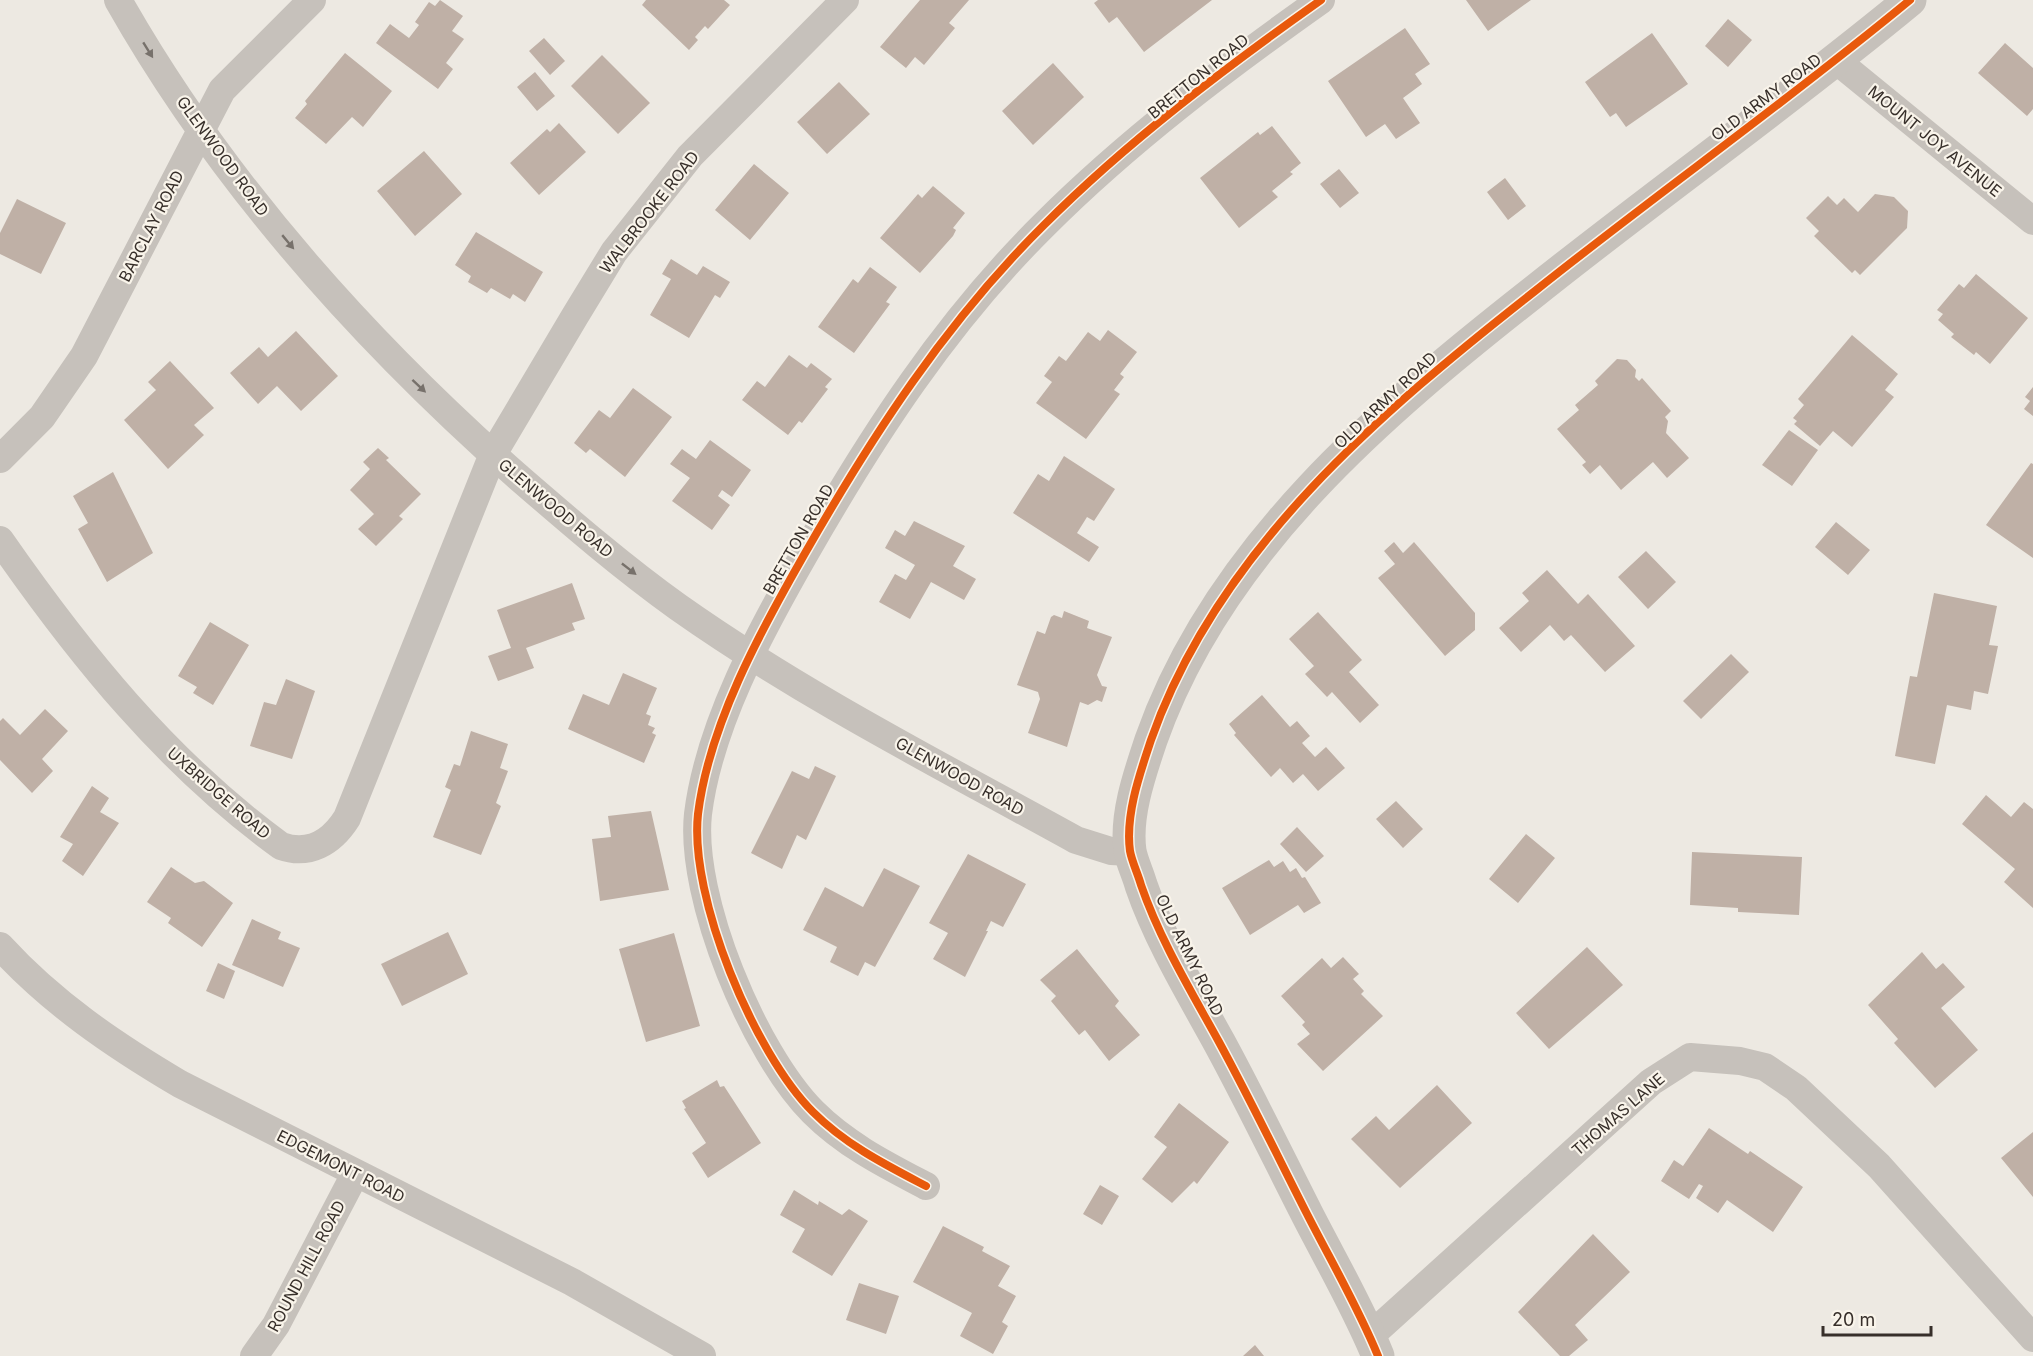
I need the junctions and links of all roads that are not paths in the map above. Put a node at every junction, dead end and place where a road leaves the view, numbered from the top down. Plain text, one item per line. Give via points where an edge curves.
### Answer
1 (118, 0) edge
2 (312, 0) edge
3 (845, 0) edge
4 (1321, 0) edge
5 (1910, 0) edge
6 (1837, 61) junction
7 (200, 130) junction
8 (2033, 221) edge
9 (493, 454) junction
10 (0, 459) edge
11 (0, 540) edge
12 (750, 655) junction
13 (1130, 852) junction
14 (0, 946) edge
15 (355, 1174) junction
16 (926, 1186) dead end
17 (2033, 1338) edge
18 (1374, 1346) edge
19 (254, 1356) edge
20 (702, 1356) edge

1 -> 7 street, GLENWOOD ROAD
2 - 7 street, BARCLAY ROAD via 222,90
3 - 9 street, WALBROOKE ROAD via 735,109 614,252
4 - 12 street, BRETTON ROAD via 1263,41 1100,174 993,279 904,391 817,533
5 - 6 street, OLD ARMY ROAD
6 - 8 street, MOUNT JOY AVENUE
6 - 13 street, OLD ARMY ROAD via 1446,361 1379,422 1293,511 1212,614 1172,689 1143,764 1131,814
7 -> 9 street, GLENWOOD ROAD via 234,178 356,320 411,379
7 - 10 street, BARCLAY ROAD via 84,356 42,417
9 - 11 street, UXBRIDGE ROAD via 346,818 322,844 306,850 281,846 163,745 76,644
9 -> 12 street, GLENWOOD ROAD via 614,558
12 - 13 street, GLENWOOD ROAD via 846,713 1076,840 1111,851
12 - 16 street, BRETTON ROAD via 711,756 698,818 703,884 717,932 764,1045 789,1085 817,1116 852,1145
13 - 18 street, OLD ARMY ROAD via 1167,947
14 - 15 street, EDGEMONT ROAD via 71,1013 118,1047 180,1084
15 - 19 street, ROUND HILL ROAD via 276,1325
15 - 20 street, EDGEMONT ROAD via 572,1282
17 - 18 street, THOMAS LANE via 1879,1166 1796,1088 1765,1067 1690,1057 1651,1082

